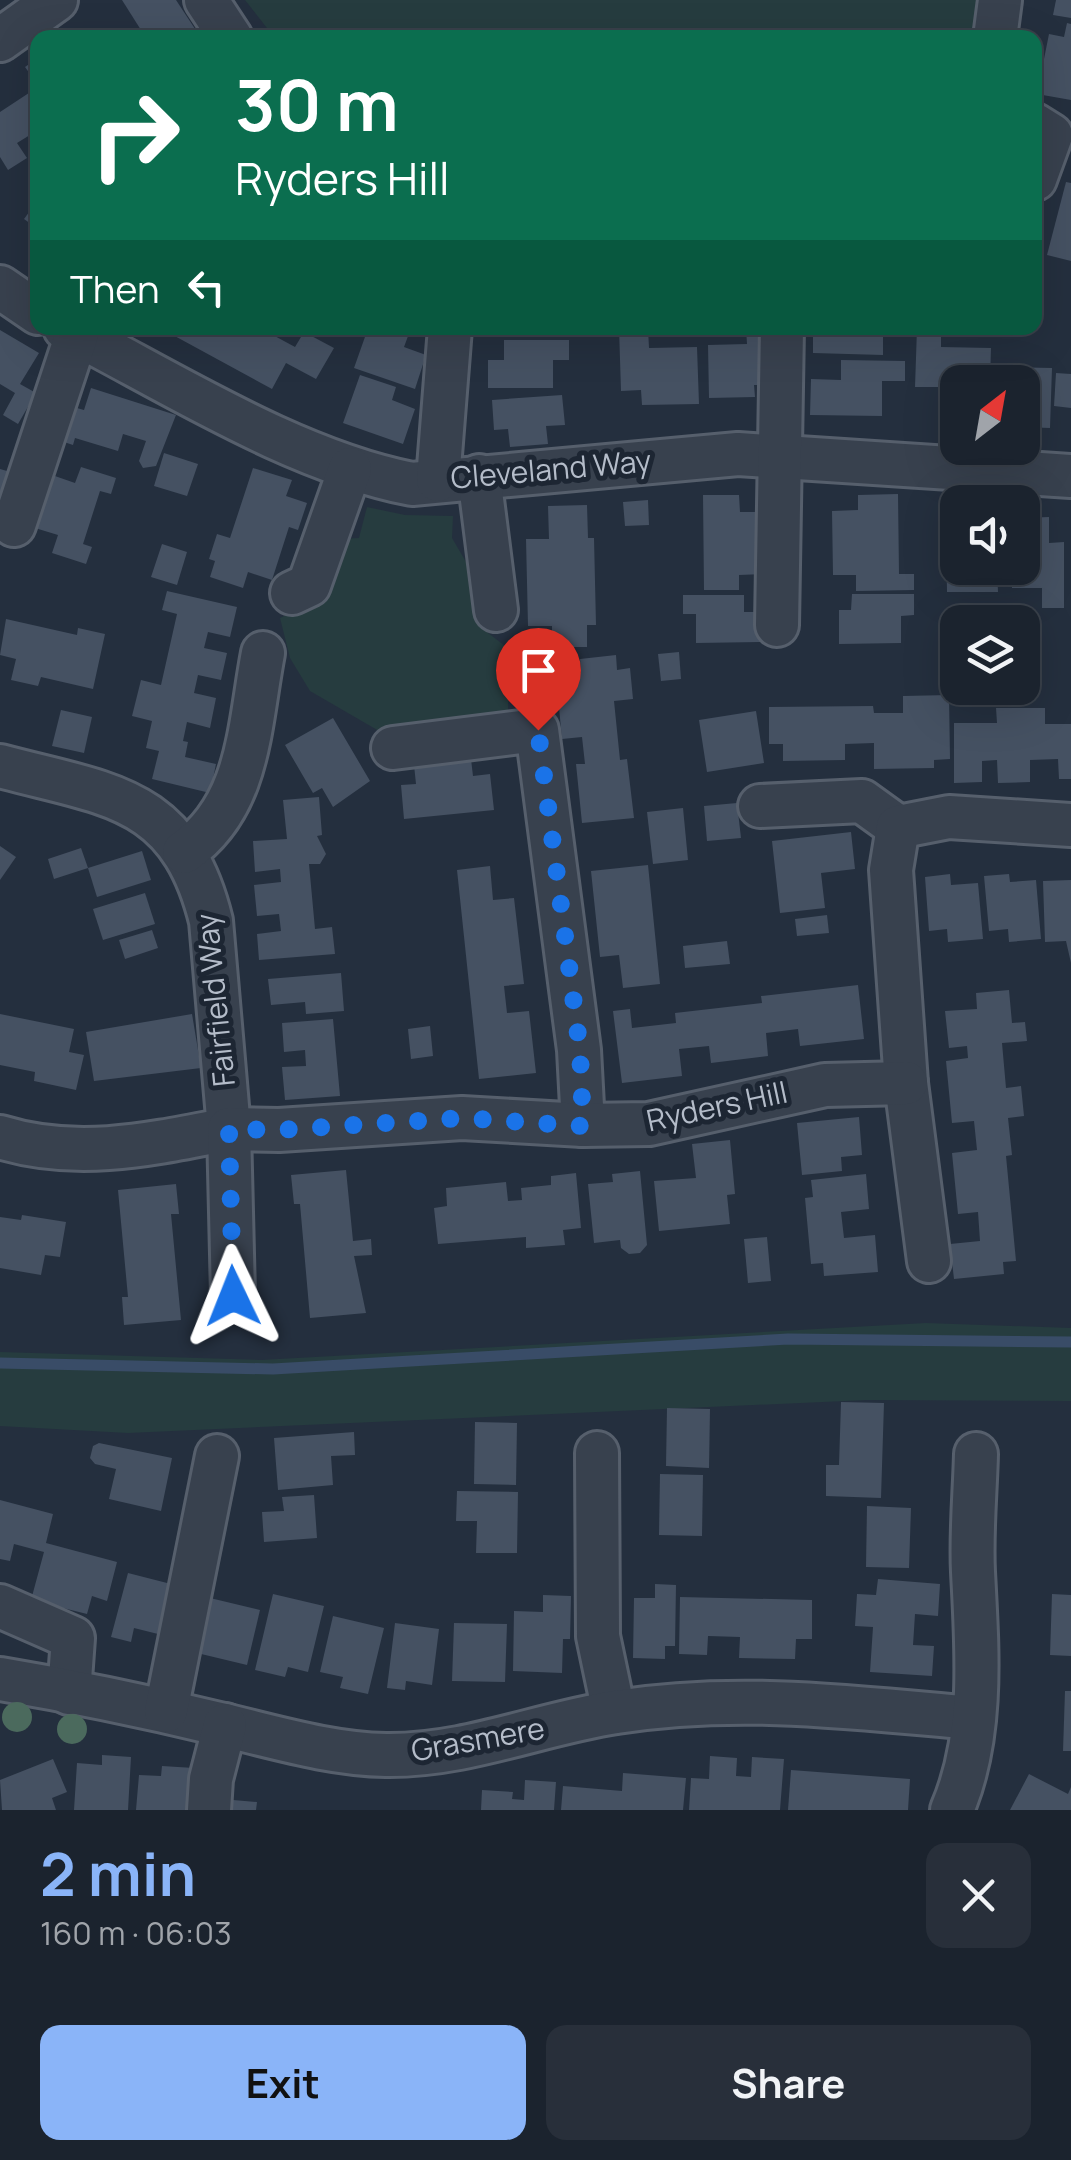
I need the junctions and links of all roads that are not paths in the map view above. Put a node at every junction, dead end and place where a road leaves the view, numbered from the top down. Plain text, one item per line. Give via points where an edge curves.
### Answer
1 (56, 0) edge
2 (206, 0) edge
3 (1000, 0) edge
4 (226, 30) edge
5 (996, 30) edge
6 (0, 40) edge
7 (1052, 133) edge
8 (1042, 161) edge
9 (0, 287) edge
10 (30, 308) edge
11 (70, 335) edge
12 (81, 335) edge
13 (450, 335) edge
14 (782, 335) edge
15 (784, 454) junction
16 (350, 469) junction
17 (1071, 476) edge
18 (458, 478) junction
19 (14, 524) dead end
20 (292, 593) dead end
21 (496, 610) dead end
22 (777, 625) dead end
23 (264, 653) dead end
24 (393, 748) dead end
25 (0, 766) edge
26 (760, 806) dead end
27 (1071, 825) edge
28 (898, 827) junction
29 (184, 852) junction
30 (906, 1083) junction
31 (583, 1126) junction
32 (229, 1129) junction
33 (0, 1137) edge
34 (929, 1260) dead end
35 (233, 1296) dead end
36 (597, 1453) dead end
37 (976, 1454) dead end
38 (216, 1456) dead end
39 (0, 1606) edge
40 (0, 1679) edge
41 (68, 1693) junction
42 (166, 1711) junction
43 (614, 1712) junction
44 (972, 1718) junction
45 (225, 1725) junction
46 (958, 1794) edge
47 (209, 1810) edge

1 - 6 street
2 - 4 street
3 - 5 street
7 - 8 street
9 - 10 street
11 - 19 street
12 - 16 street, Cleveland Way
13 - 18 street
14 - 15 street
15 - 17 street, Cleveland Way
15 - 18 street, Cleveland Way
15 - 22 street
16 - 18 street, Cleveland Way via 412,484
16 - 20 street via 309,585
18 - 21 street
23 - 29 street via 232,800 205,838
24 - 31 street via 538,730 580,1050
25 - 29 street, Fairfield Way via 118,796 156,821
26 - 28 street via 862,802
27 - 28 street via 949,817
28 - 30 street via 891,870
29 - 32 street, Fairfield Way via 211,921
30 - 31 street, Ryders Hill via 825,1085 649,1124
30 - 34 street
31 - 32 street, Ryders Hill via 462,1118
32 - 33 street, Fairfield Way via 66,1152
32 - 35 street
36 - 43 street via 598,1636
37 - 44 street via 979,1651
38 - 42 street
39 - 41 street via 73,1638
40 - 41 street, Grasmere
41 - 42 street, Grasmere
42 - 45 street, Grasmere
43 - 44 street, Grasmere via 773,1700
43 - 45 street, Grasmere via 490,1744 386,1755 330,1751
44 - 46 street
45 - 47 street

